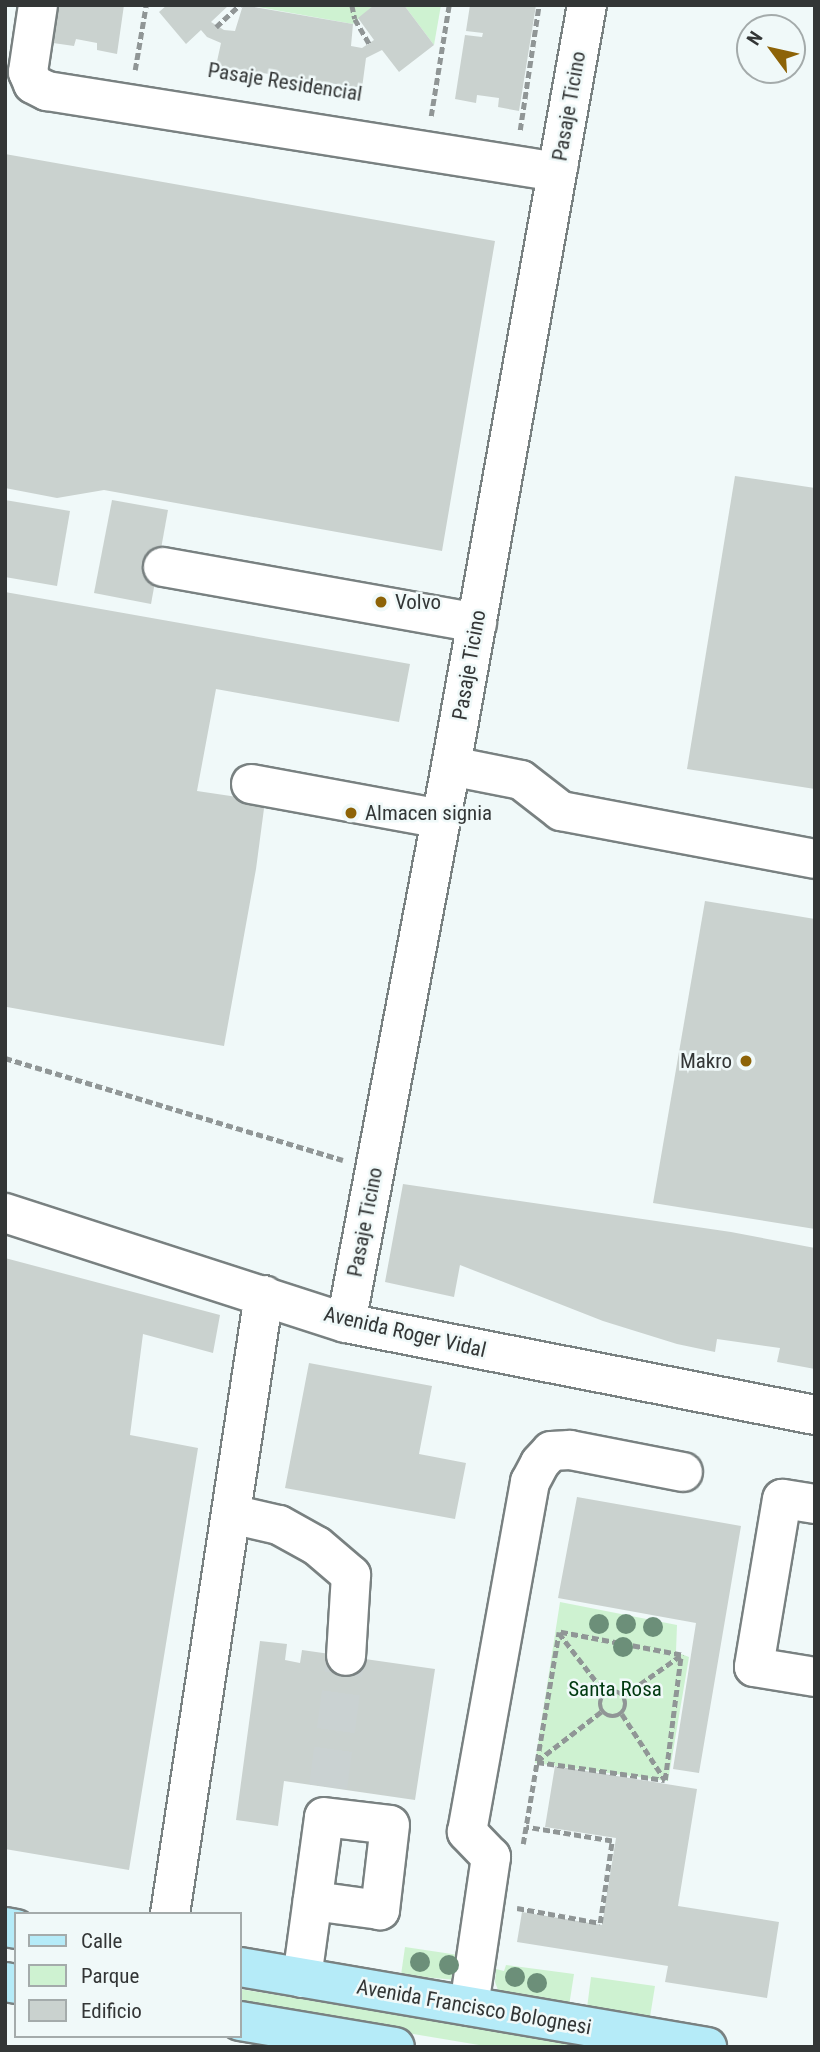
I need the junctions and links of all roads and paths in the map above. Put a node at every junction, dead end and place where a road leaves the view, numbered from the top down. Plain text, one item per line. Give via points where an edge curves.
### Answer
1 (38, 5) edge
2 (146, 5) edge
3 (240, 5) edge
4 (352, 5) edge
5 (449, 5) edge
6 (539, 5) edge
7 (587, 5) edge
8 (216, 27) dead end
9 (370, 46) dead end
10 (134, 75) dead end
11 (417, 118) dead end
12 (507, 132) dead end
13 (558, 166) junction
14 (163, 567) dead end
15 (477, 623) junction
16 (451, 766) junction
17 (251, 784) dead end
18 (441, 819) junction
19 (815, 859) edge
20 (5, 1058) edge
21 (343, 1160) dead end
22 (5, 1213) edge
23 (264, 1295) junction
24 (346, 1323) junction
25 (815, 1415) edge
26 (683, 1472) dead end
27 (815, 1504) edge
28 (231, 1514) junction
29 (559, 1632) junction
30 (346, 1656) tunnel mouth
31 (681, 1656) junction
32 (815, 1677) edge
33 (606, 1694) junction
34 (623, 1696) junction
35 (602, 1711) junction
36 (622, 1714) junction
37 (537, 1762) junction
38 (665, 1780) junction
39 (526, 1827) junction
40 (523, 1846) dead end
41 (313, 1901) junction
42 (170, 1912) edge
43 (511, 1917) dead end
44 (242, 1967) edge
45 (302, 1978) junction
46 (469, 2006) junction
47 (242, 2021) edge
48 (319, 2040) edge
49 (701, 2046) edge
50 (395, 2047) edge

1 - 13 street via 28,72 33,84 47,91 545,170
2 - 10 path
3 - 8 path
4 - 9 path
5 - 11 path via 431,120
6 - 12 path via 519,134
7 - 13 street, Pasaje Ticino
13 - 15 street, Pasaje Ticino
14 - 15 street
15 - 16 street, Pasaje Ticino
16 - 18 street, Pasaje Ticino
16 - 19 street via 522,780 561,811
17 - 18 street
18 - 24 street, Pasaje Ticino
20 - 21 path
22 - 23 street, Avenida Roger Vidal
23 - 24 street, Avenida Roger Vidal
23 - 28 street
24 - 25 street, Avenida Roger Vidal
26 - 46 street via 570,1450 551,1451 530,1482 467,1832 491,1857
27 - 32 street via 782,1499 754,1667
28 - 30 street via 279,1525 317,1546 351,1575
28 - 42 street
29 - 31 path
29 - 33 path
29 - 37 path
31 - 34 path
31 - 38 path
33 - 34 path via 614,1691
33 - 35 path via 600,1704
34 - 36 path via 626,1706
35 - 36 path via 611,1717
35 - 37 path
36 - 38 path
37 - 38 path
37 - 39 path
39 - 40 path
39 - 43 path via 612,1841 600,1923 513,1907
41 - 41 street via 326,1802 390,1825 380,1910
41 - 45 street
44 - 45 main road, Avenida Francisco Bolognesi
45 - 46 main road, Avenida Francisco Bolognesi
46 - 49 main road, Avenida Francisco Bolognesi
47 - 48 main road
48 - 50 main road

